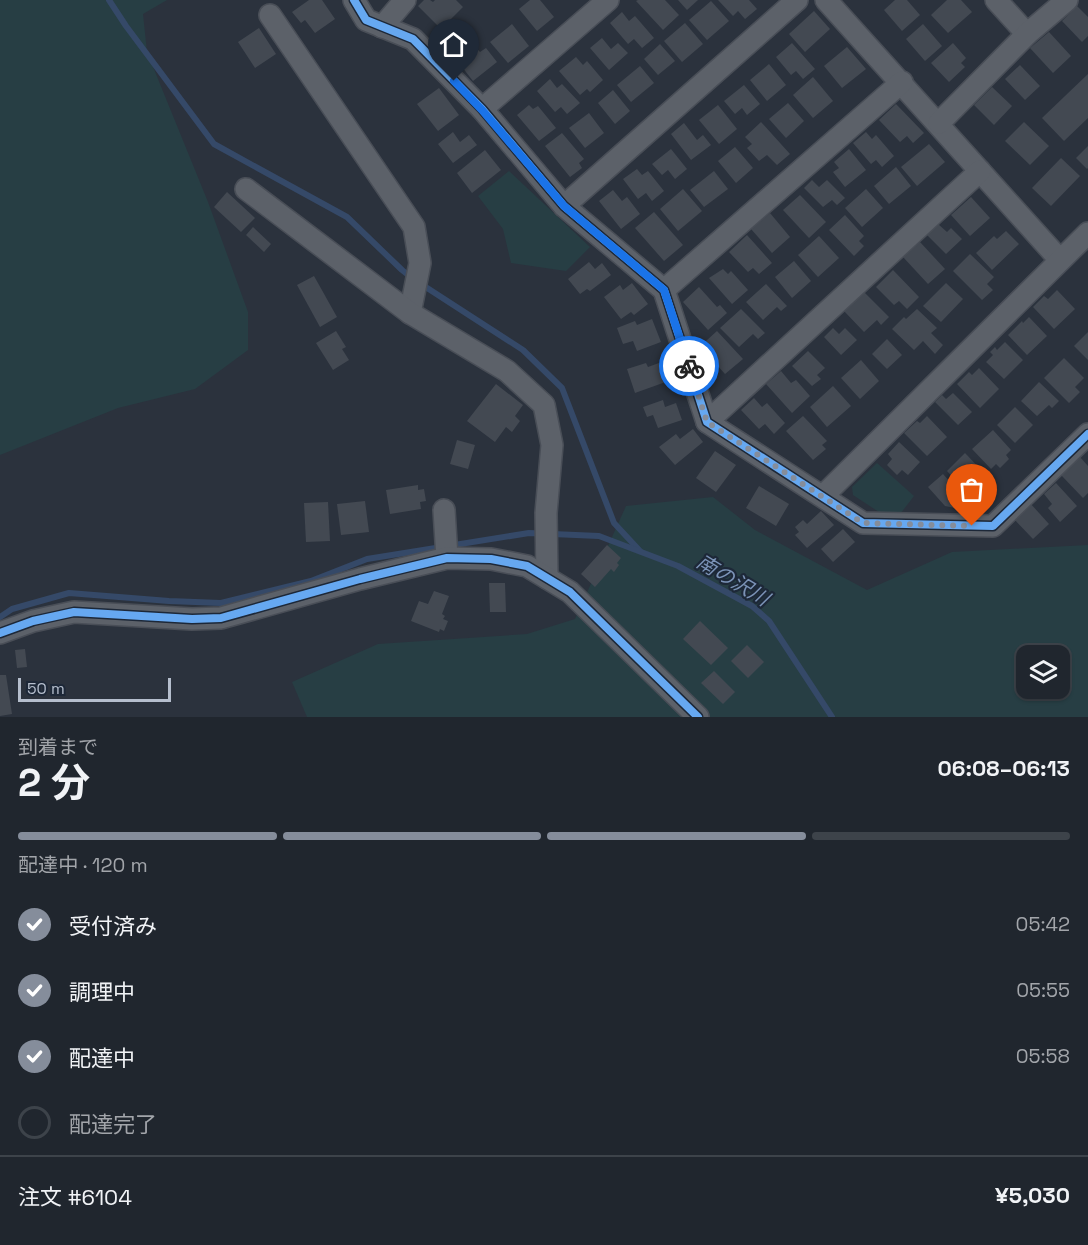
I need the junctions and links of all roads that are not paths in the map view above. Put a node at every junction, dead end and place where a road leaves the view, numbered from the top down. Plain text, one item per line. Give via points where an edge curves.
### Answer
1 (354, 0) edge
2 (405, 0) edge
3 (608, 0) edge
4 (797, 0) edge
5 (826, 0) edge
6 (996, 0) edge
7 (1067, 0) edge
8 (270, 15) dead end
9 (382, 27) junction
10 (1027, 34) junction
11 (902, 82) junction
12 (482, 110) junction
13 (939, 123) junction
14 (980, 171) junction
15 (246, 189) dead end
16 (564, 206) junction
17 (1088, 233) edge
18 (1060, 260) junction
19 (664, 290) junction
20 (412, 304) junction
21 (707, 422) junction
22 (1088, 434) edge
23 (823, 496) junction
24 (444, 510) dead end
25 (446, 547) junction
26 (547, 578) junction
27 (0, 633) edge
28 (698, 717) edge

1 - 9 street via 366,20
2 - 9 street
3 - 12 street
4 - 16 street
5 - 11 street
6 - 10 street
7 - 10 street
8 - 20 street via 414,227 420,263
9 - 12 street via 412,39
10 - 13 street
11 - 13 street
11 - 19 street
12 - 16 street
13 - 14 street
14 - 18 street
14 - 21 street
15 - 20 street
16 - 19 street
17 - 18 street
18 - 23 street
19 - 21 street
20 - 26 street via 507,371 544,405 552,445 546,513
21 - 23 street
22 - 23 street via 993,526 863,523
24 - 25 street
25 - 26 street via 527,566
25 - 27 street via 360,579 221,618 74,612
26 - 28 street via 570,592

